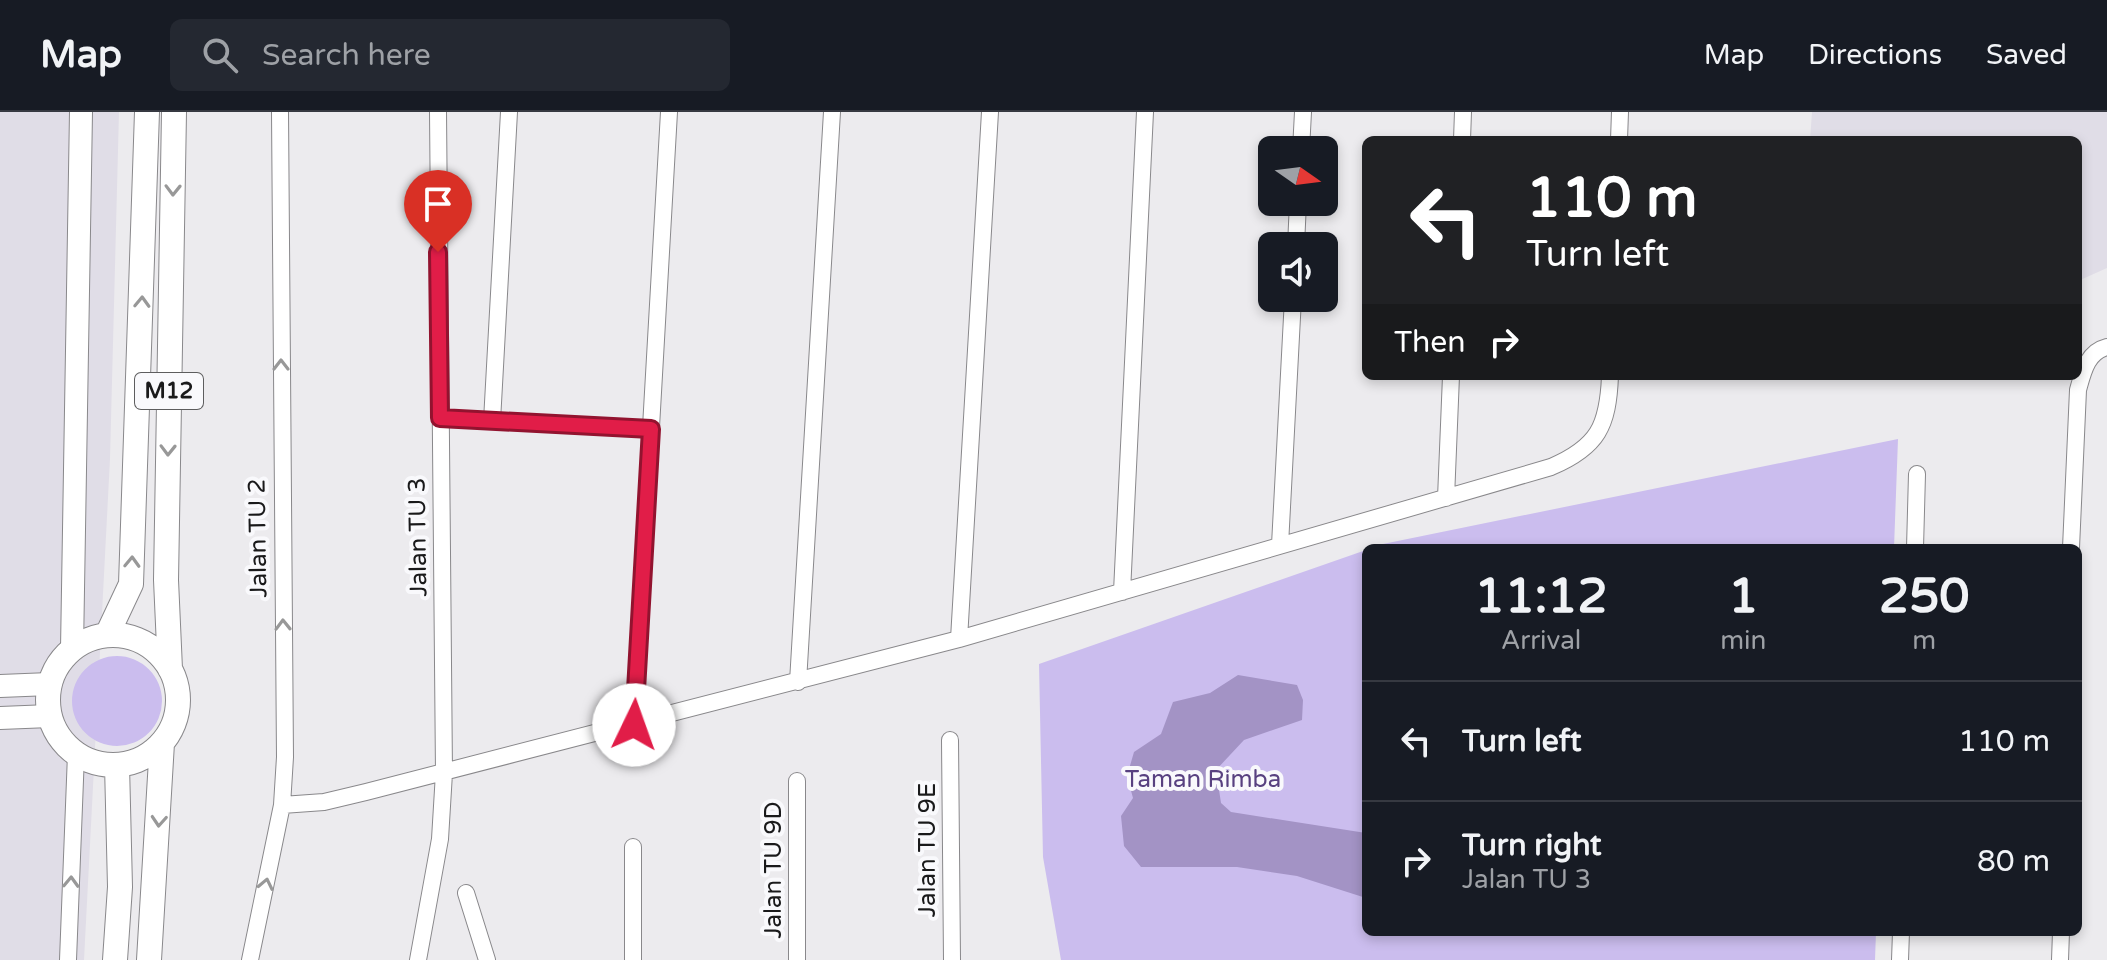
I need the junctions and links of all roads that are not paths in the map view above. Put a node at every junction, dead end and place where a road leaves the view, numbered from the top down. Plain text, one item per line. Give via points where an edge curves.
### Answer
1 (81, 112) edge
2 (147, 112) edge
3 (174, 112) edge
4 (280, 112) edge
5 (438, 112) edge
6 (509, 112) edge
7 (669, 112) edge
8 (832, 112) edge
9 (990, 112) edge
10 (1145, 112) edge
11 (1303, 112) edge
12 (1463, 112) edge
13 (1620, 112) edge
14 (1302, 136) edge
15 (1462, 136) edge
16 (1619, 136) edge
17 (1292, 312) edge
18 (2107, 347) edge
19 (2082, 375) edge
20 (1451, 380) edge
21 (1609, 380) edge
22 (2081, 380) edge
23 (440, 418) junction
24 (492, 421) junction
25 (651, 429) junction
26 (1917, 474) dead end
27 (1446, 498) junction
28 (1915, 544) edge
29 (2071, 544) edge
30 (1280, 545) junction
31 (1122, 592) junction
32 (107, 635) junction
33 (959, 639) junction
34 (72, 649) junction
35 (170, 669) junction
36 (798, 682) junction
37 (50, 684) junction
38 (0, 686) edge
39 (50, 716) junction
40 (0, 718) edge
41 (634, 725) junction
42 (950, 740) dead end
43 (162, 743) junction
44 (76, 754) junction
45 (117, 765) junction
46 (444, 773) junction
47 (797, 781) dead end
48 (282, 805) junction
49 (633, 847) dead end
50 (466, 893) dead end
51 (1901, 936) edge
52 (2061, 936) edge
53 (68, 960) edge
54 (115, 960) edge
55 (149, 960) edge
56 (250, 960) edge
57 (418, 960) edge
58 (487, 960) edge
59 (633, 960) edge
60 (797, 960) edge
61 (952, 960) edge
62 (1900, 960) edge
63 (2060, 960) edge

1 - 34 street
32 -> 2 main road, M12 via 131,584
3 -> 35 main road, M12 via 166,580
48 -> 4 street, Jalan TU 2
5 - 23 street, Jalan TU 3
6 - 24 street
7 - 25 street
8 - 36 street
9 - 33 street
10 - 31 street
11 - 14 street
12 - 15 street
13 - 16 street
17 - 30 street
18 - 19 street via 2097,350
20 - 27 street
21 - 27 street via 1602,425 1591,444 1573,458
22 - 29 street
23 - 24 street
23 - 46 street, Jalan TU 3
24 - 25 street
25 - 41 street
26 - 28 street
27 - 30 street
30 - 31 street
31 - 33 street
32 - 34 main road
32 - 35 main road via 144,643
33 - 36 street
34 - 37 main road
35 - 43 main road, M12 via 178,707
36 - 41 street
37 - 38 street
37 - 39 main road
39 - 40 street
39 - 44 main road via 55,731
41 - 46 street
42 - 61 street, Jalan TU 9E
43 - 45 main road via 149,754
43 -> 55 main road, M12
44 - 45 main road
53 -> 44 street
45 - 54 main road via 120,887
46 - 48 street via 324,802
46 - 57 street, Jalan TU 3 via 440,839
47 - 60 street, Jalan TU 9D
56 -> 48 street, Jalan TU 2
49 - 59 street
50 - 58 street
51 - 62 street
52 - 63 street

